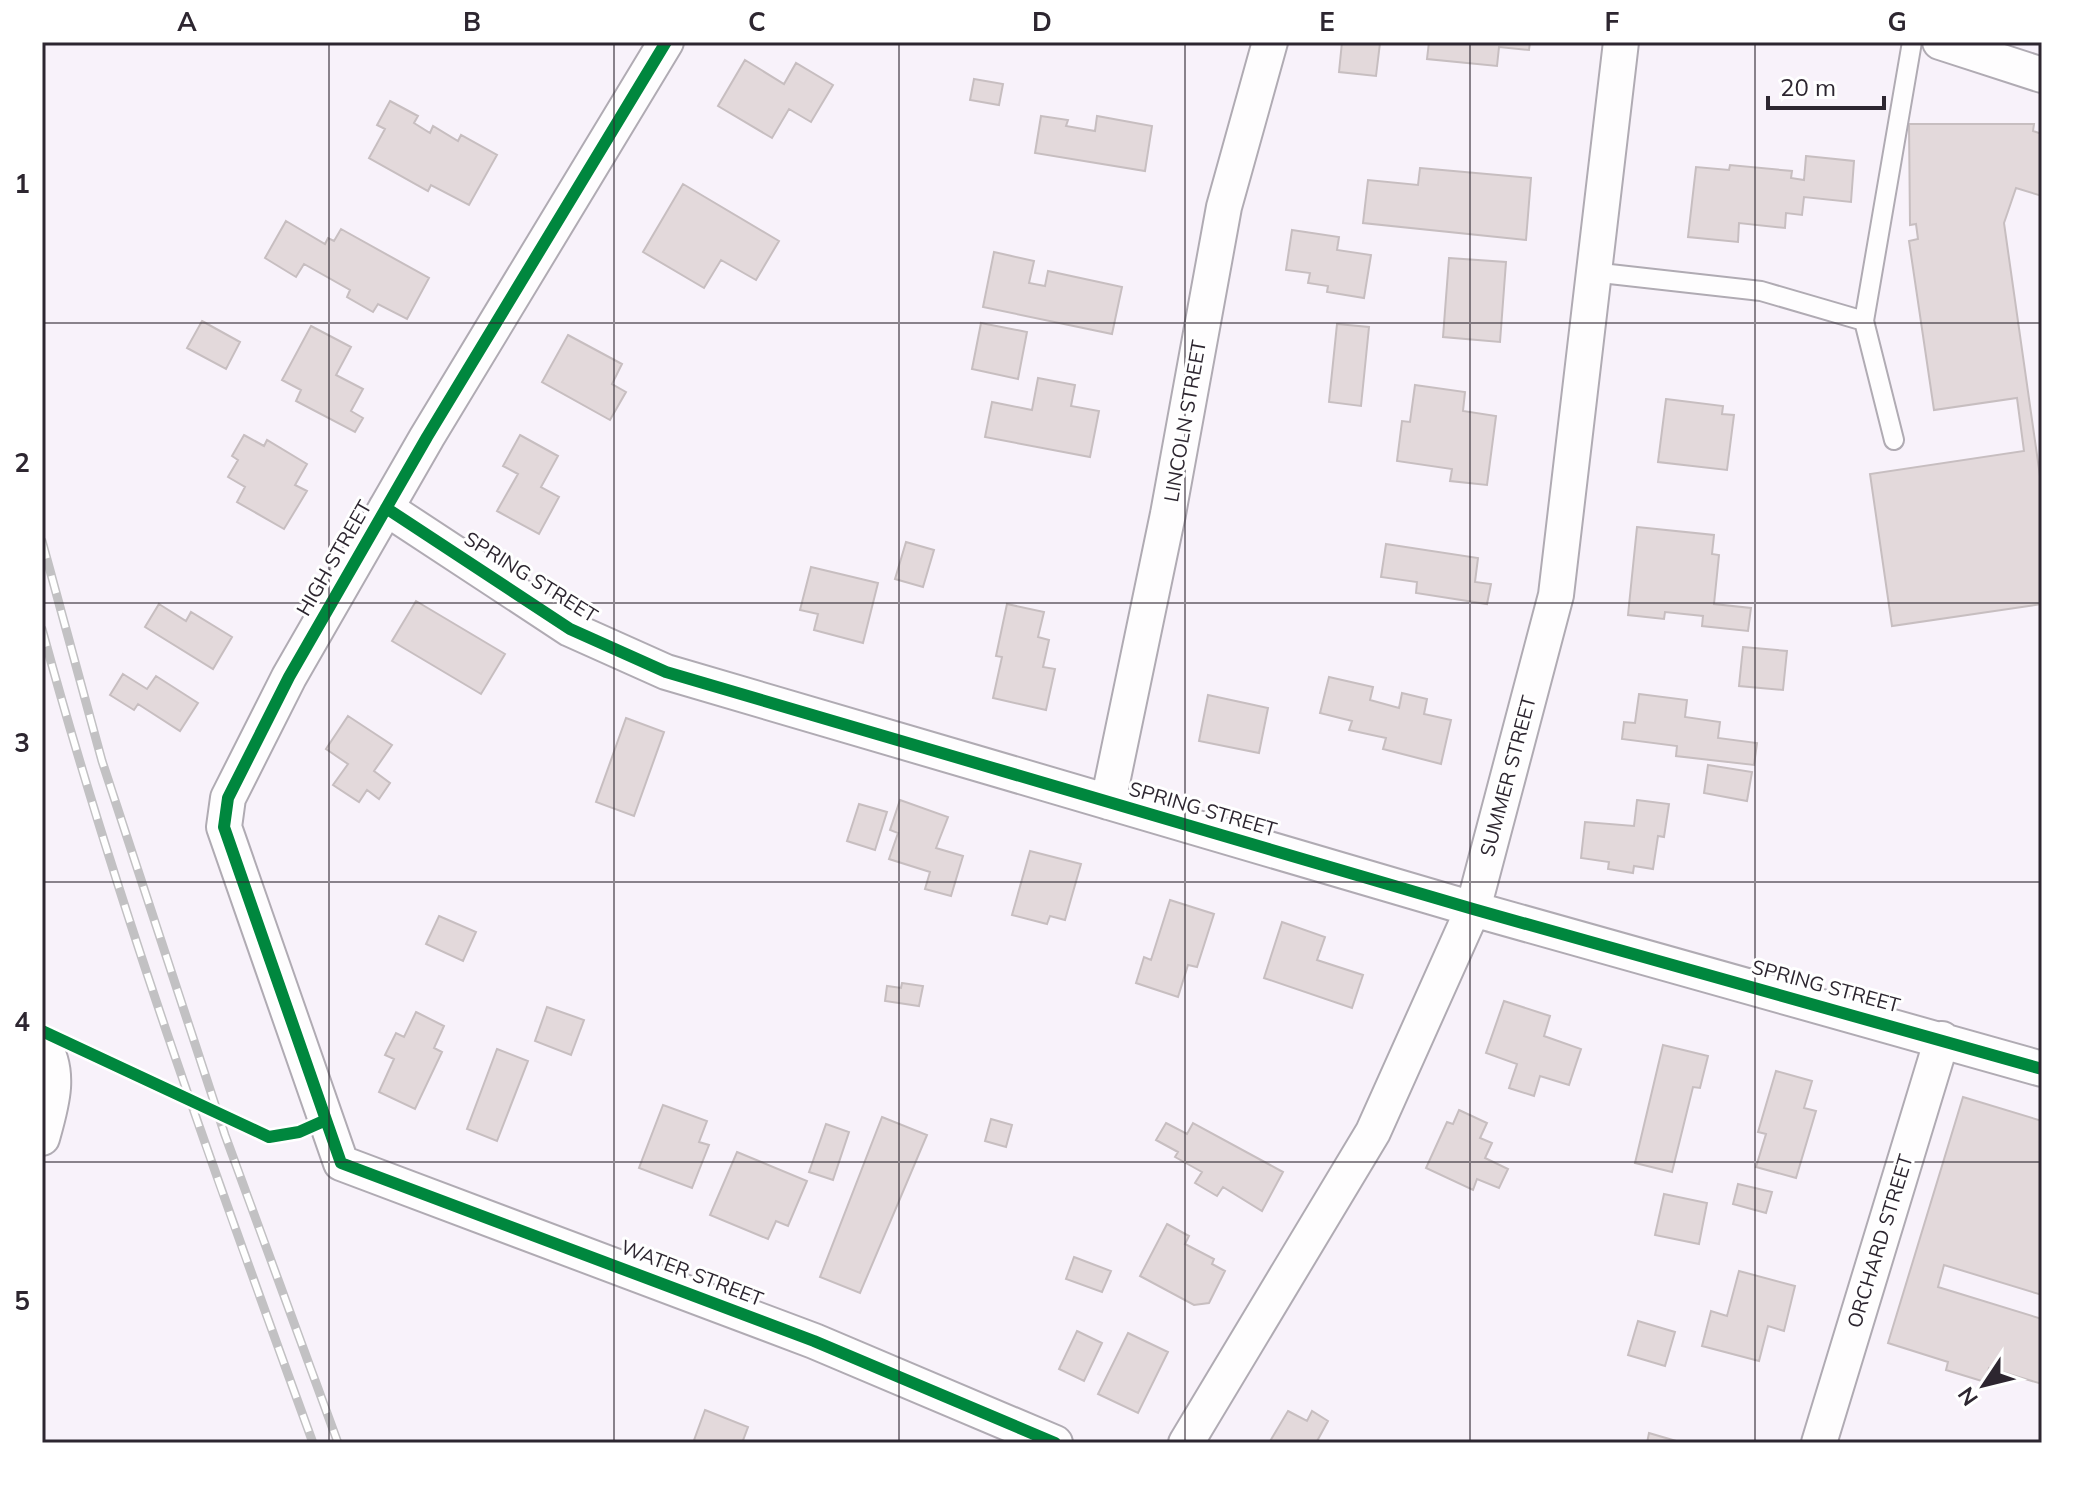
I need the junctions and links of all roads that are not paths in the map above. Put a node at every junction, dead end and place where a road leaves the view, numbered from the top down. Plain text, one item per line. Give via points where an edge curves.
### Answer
1 (666, 42) edge
2 (1270, 42) edge
3 (1621, 42) edge
4 (1912, 42) edge
5 (1940, 42) edge
6 (2042, 75) edge
7 (1592, 272) junction
8 (1864, 321) junction
9 (1894, 440) dead end
10 (386, 508) junction
11 (1108, 802) junction
12 (1473, 909) junction
13 (1942, 1039) junction
14 (47, 1053) edge
15 (2042, 1069) edge
16 (330, 1131) joint
17 (42, 1138) edge
18 (1055, 1443) edge
19 (1186, 1443) edge
20 (1819, 1443) edge

1 - 10 street, HIGH STREET
2 - 11 street, LINCOLN STREET via 1224,207
3 - 7 street, SUMMER STREET
4 - 8 lane
5 - 6 street
7 - 8 lane via 1761,291
7 - 12 street, SUMMER STREET via 1556,595
8 - 9 lane
10 - 11 street, SPRING STREET via 570,629 666,672
10 - 16 street, HIGH STREET via 289,677 228,798 224,827
11 - 12 street, SPRING STREET
12 - 13 street, SPRING STREET
12 - 19 street, SUMMER STREET via 1373,1132
13 - 15 street, SPRING STREET
13 - 20 street, ORCHARD STREET
14 - 17 street via 54,1083
16 - 18 street, WATER STREET via 341,1163 814,1341

